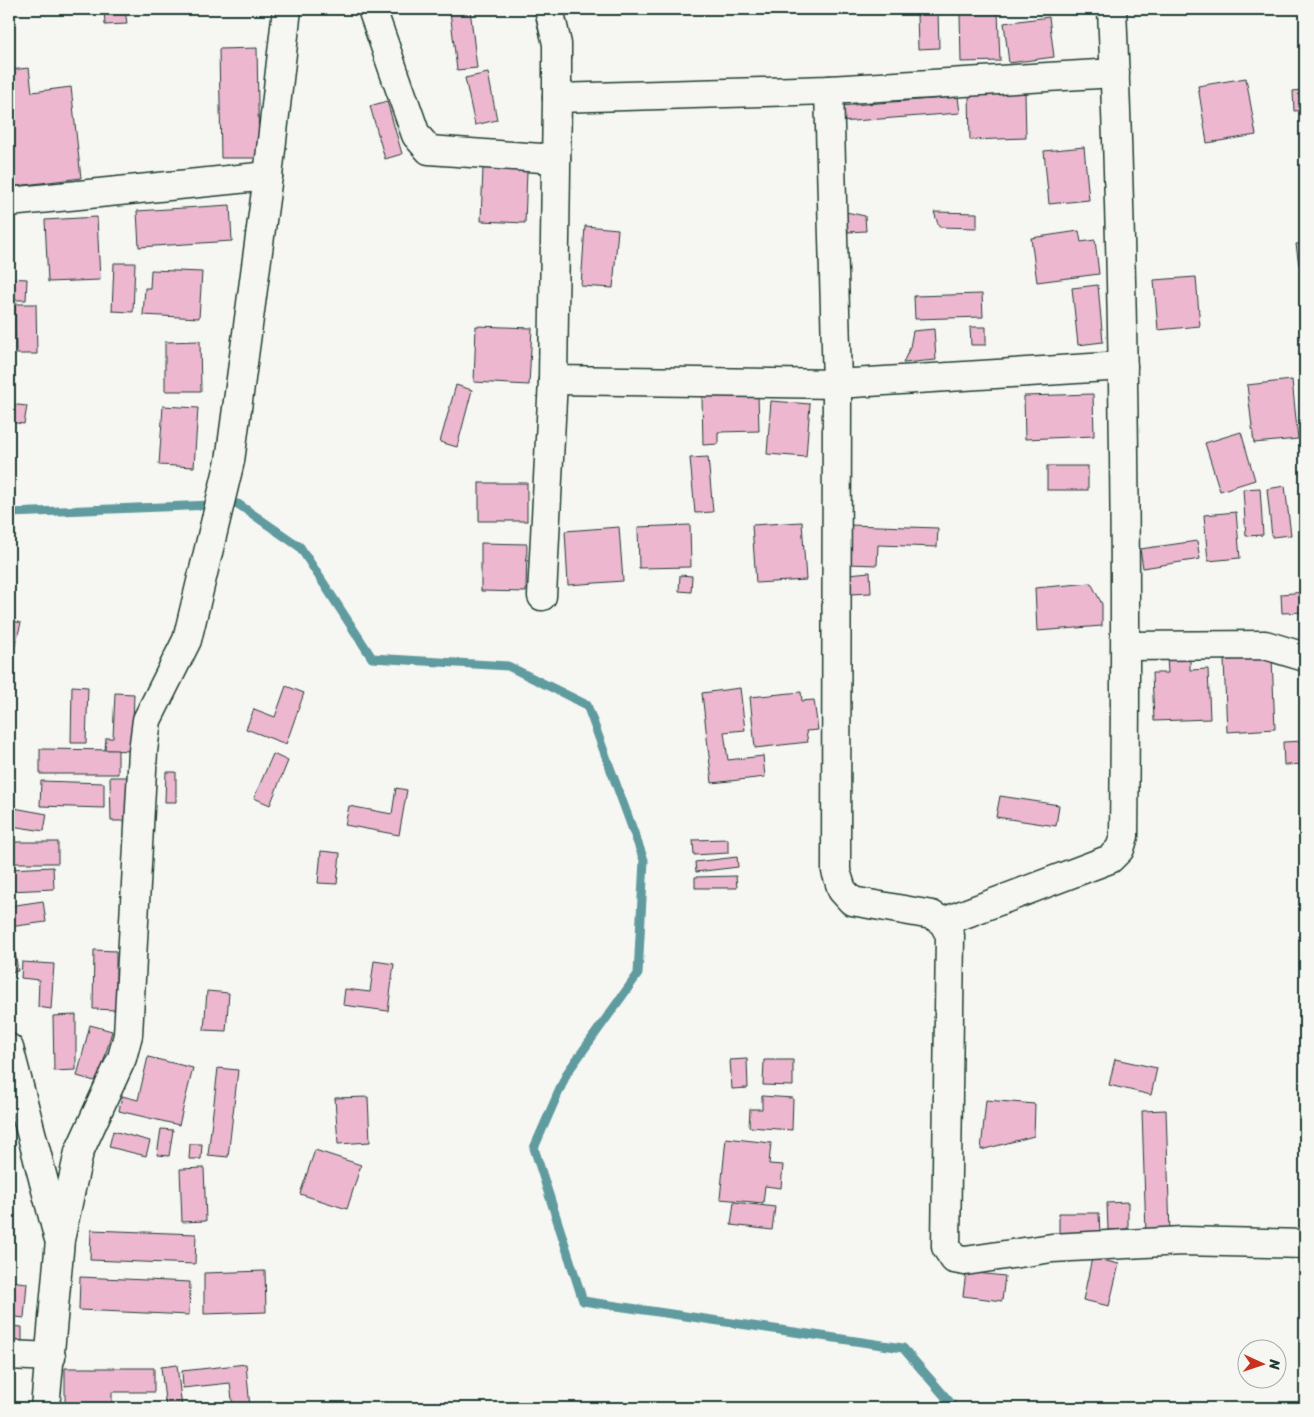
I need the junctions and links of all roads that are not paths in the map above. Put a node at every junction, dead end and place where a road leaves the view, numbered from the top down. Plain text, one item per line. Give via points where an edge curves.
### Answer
1 (287, 9) edge
2 (372, 9) edge
3 (549, 9) edge
4 (1112, 9) edge
5 (1114, 73) junction
6 (829, 90) junction
7 (557, 98) junction
8 (556, 159) junction
9 (268, 176) junction
10 (9, 202) edge
11 (1123, 366) junction
12 (553, 380) junction
13 (837, 384) junction
14 (542, 596) dead end
15 (1126, 646) junction
16 (1305, 657) edge
17 (943, 922) junction
18 (9, 1048) edge
19 (60, 1240) junction
20 (1305, 1244) edge
21 (9, 1355) edge
22 (51, 1357) junction
23 (46, 1408) edge

1 - 9 street
2 - 8 street via 416,135 429,150
3 - 7 street via 557,44
4 - 5 street
5 - 6 street
5 - 11 street
6 - 7 street
6 - 13 street
7 - 8 street
8 - 12 street
9 - 10 street
9 - 19 street via 230,461 188,640 147,720 128,1035 122,1058 79,1152
11 - 13 street
11 - 15 street
12 - 13 street
12 - 14 street
13 - 17 street via 836,871 842,890 852,901 932,915
15 - 16 street via 1265,645
15 - 17 street via 1124,836 1120,849 1110,859
17 - 20 street via 950,935 946,1247 954,1259 965,1261 1052,1248 1182,1241
18 - 19 street
19 - 22 street
21 - 22 street
22 - 23 street

